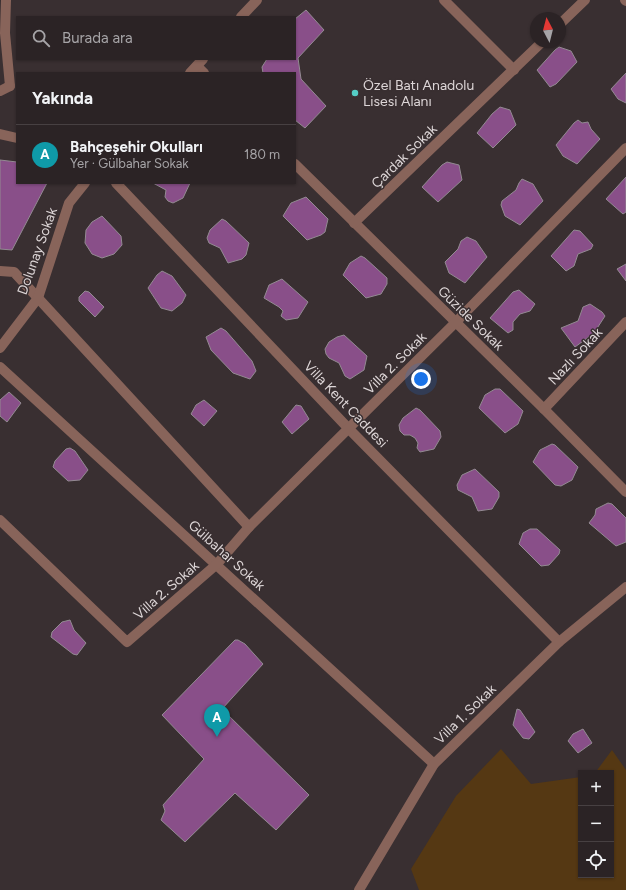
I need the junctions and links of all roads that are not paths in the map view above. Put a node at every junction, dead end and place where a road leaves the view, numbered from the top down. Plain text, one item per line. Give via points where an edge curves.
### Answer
1 (6, 0) edge
2 (257, 0) edge
3 (444, 0) edge
4 (585, 0) edge
5 (242, 16) edge
6 (566, 18) edge
7 (536, 48) edge
8 (514, 70) junction
9 (14, 89) edge
10 (0, 91) edge
11 (0, 134) edge
12 (16, 136) edge
13 (626, 148) edge
14 (296, 165) edge
15 (84, 184) edge
16 (117, 184) edge
17 (354, 224) junction
18 (0, 271) edge
19 (38, 298) junction
20 (456, 322) junction
21 (626, 322) edge
22 (0, 348) edge
23 (0, 367) edge
24 (544, 409) junction
25 (349, 429) junction
26 (626, 492) edge
27 (0, 520) edge
28 (249, 527) junction
29 (217, 564) junction
30 (626, 588) edge
31 (559, 642) junction
32 (434, 764) junction
33 (359, 890) edge

1 - 9 street via 5,33
2 - 5 street
3 - 8 street
4 - 6 street
7 - 8 street, Çardak Sokak
8 - 17 street, Çardak Sokak
9 - 10 street
11 - 12 street
13 - 20 street, Villa 2. Sokak
14 - 17 street, Güzide Sokak
15 - 19 street, Dolunay Sokak via 69,203
16 - 25 street, Villa Kent Caddesi
17 - 20 street, Güzide Sokak
18 - 19 street via 14,272
19 - 22 street, Dolunay Sokak
19 - 28 street
20 - 24 street, Güzide Sokak
20 - 25 street, Villa 2. Sokak
21 - 24 street, Nazlı Sokak
23 - 29 street, Gülbahar Sokak
24 - 26 street, Güzide Sokak
25 - 28 street, Villa 2. Sokak
25 - 31 street, Villa Kent Caddesi
27 - 29 street, Villa 2. Sokak via 127,642
28 - 29 street, Villa 2. Sokak
29 - 32 street, Gülbahar Sokak
30 - 31 street, Villa 1. Sokak
31 - 32 street, Villa 1. Sokak
32 - 33 street, Villa 1. Sokak

